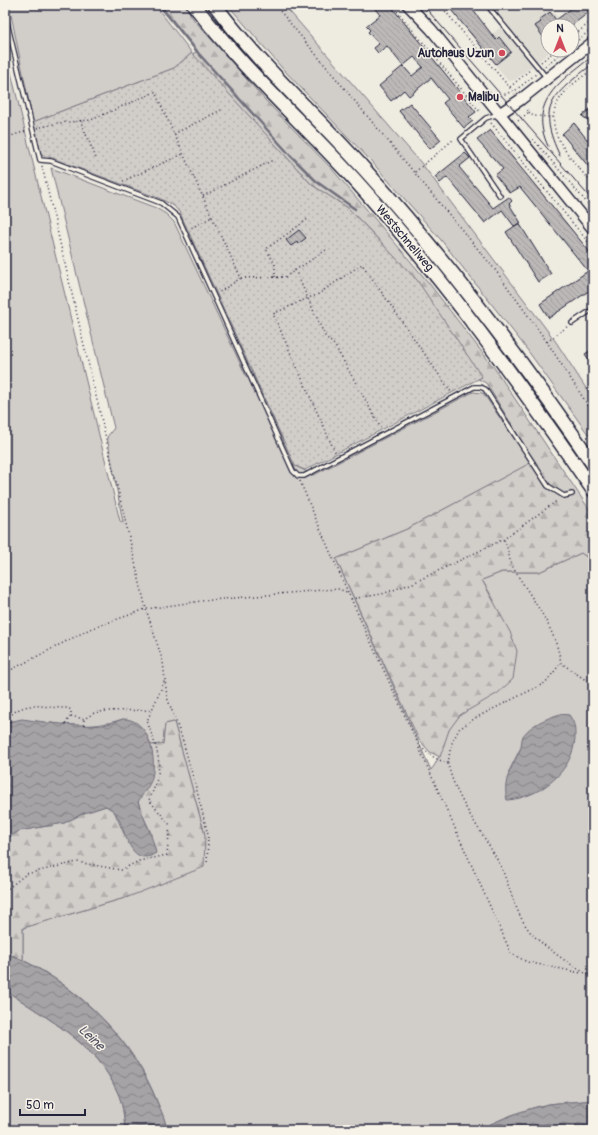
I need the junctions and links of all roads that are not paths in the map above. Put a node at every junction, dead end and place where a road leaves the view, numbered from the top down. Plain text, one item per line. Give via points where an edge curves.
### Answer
1 (194, 5) edge
2 (214, 5) edge
3 (408, 5) edge
4 (487, 5) edge
5 (5, 14) edge
6 (593, 42) edge
7 (546, 78) junction
8 (499, 114) junction
9 (500, 196) dead end
10 (593, 229) edge
11 (593, 309) edge
12 (572, 323) road end
13 (593, 464) edge
14 (593, 490) edge
15 (572, 494) dead end

1 - 14 highway, Westschnellweg via 234,54 355,180 429,267 498,356
2 - 13 highway, Westschnellweg via 254,53 365,169 440,258 511,348
3 - 8 street
4 - 7 lane
5 - 15 lane via 40,160 51,161 116,185 165,206 178,217 293,471 298,476 304,476 339,459 474,387 480,387 485,389 548,486 564,496
6 - 7 street
7 - 8 street
8 - 9 lane via 486,118 461,139
8 - 10 street
11 - 12 lane

